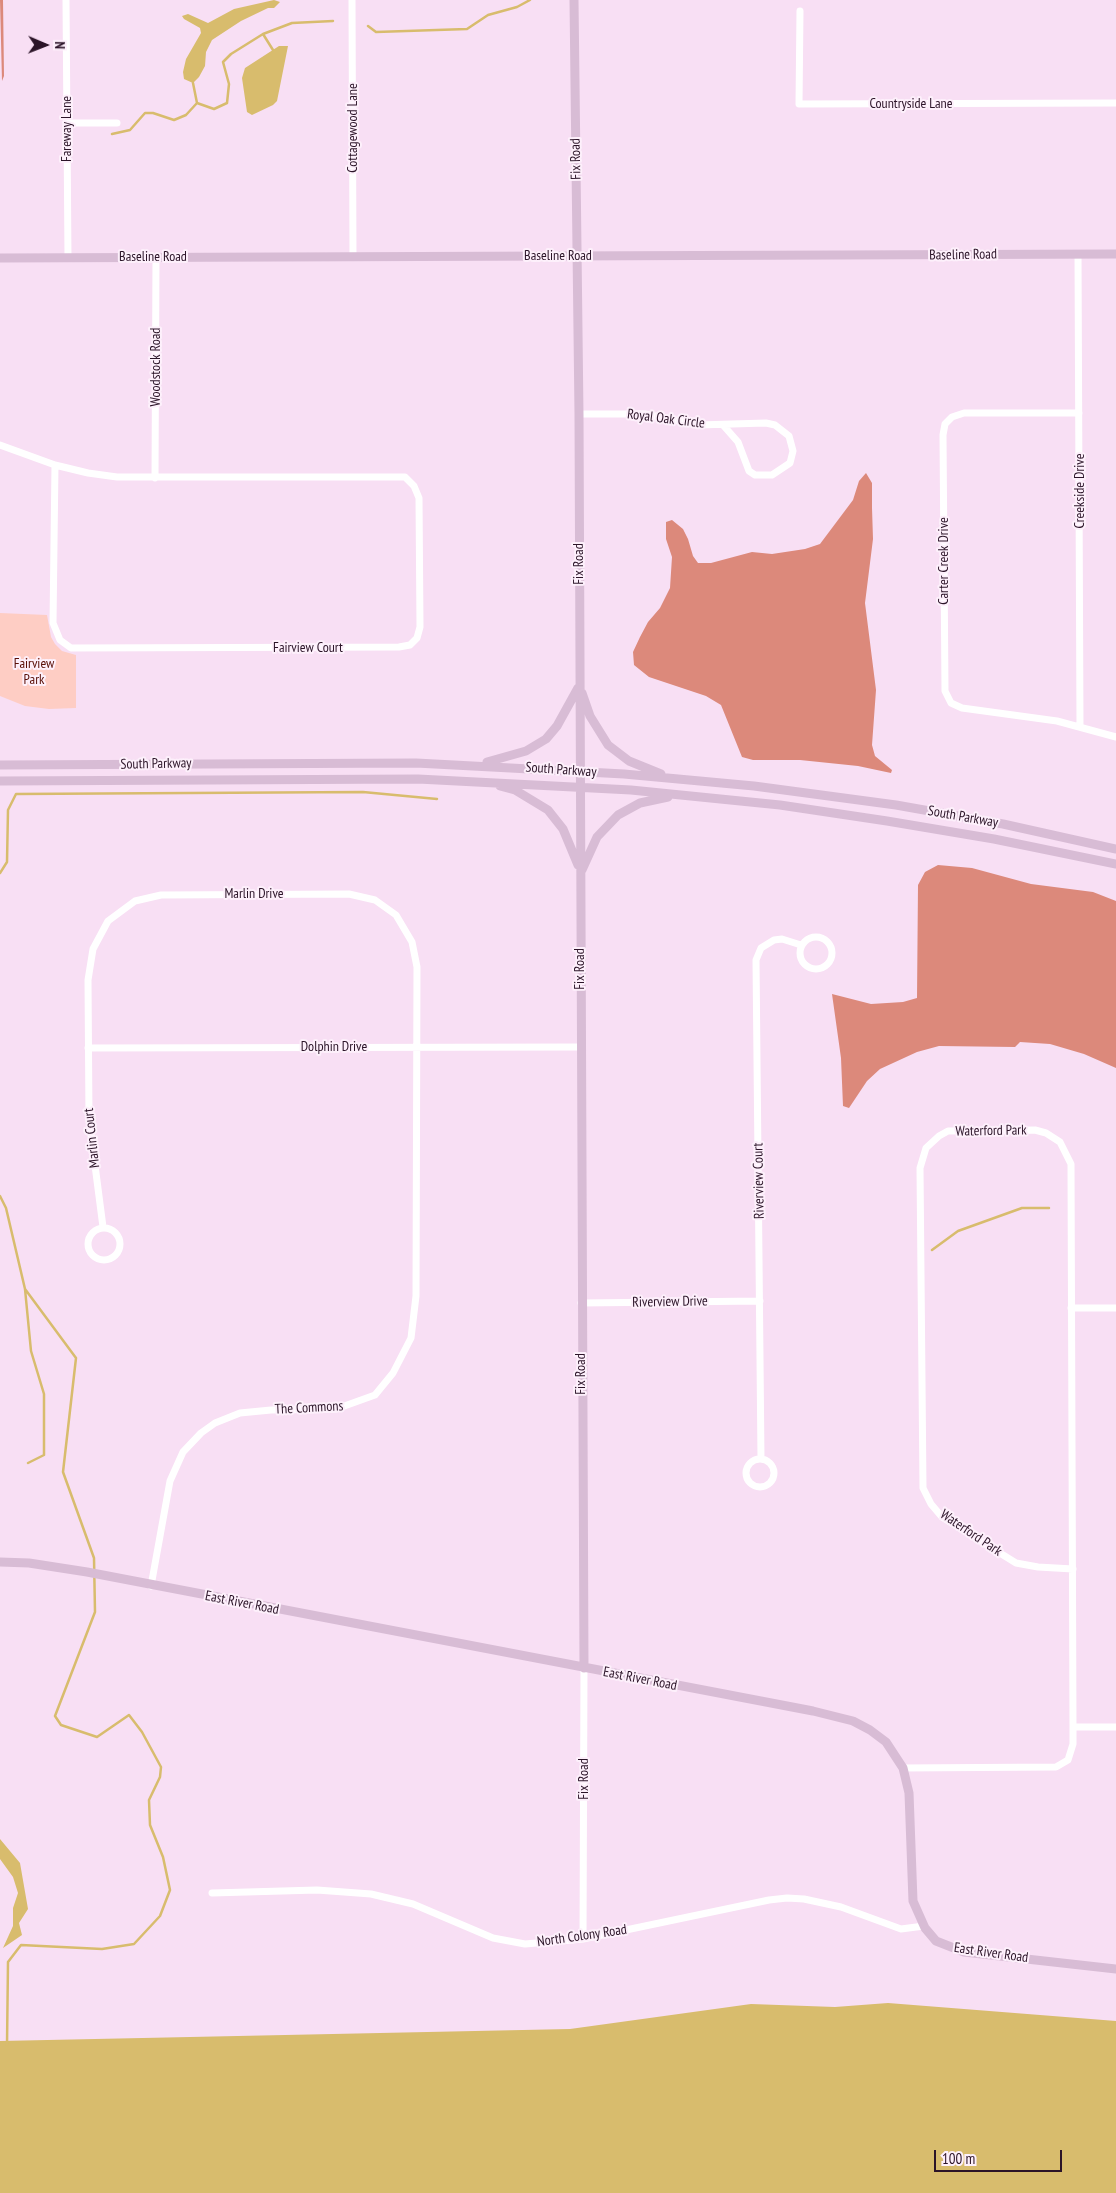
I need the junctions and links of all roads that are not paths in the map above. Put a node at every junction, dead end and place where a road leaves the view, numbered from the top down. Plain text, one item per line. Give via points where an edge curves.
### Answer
1 (66, 0) edge
2 (352, 0) edge
3 (574, 0) edge
4 (800, 11) dead end
5 (1116, 103) edge
6 (67, 123) junction
7 (117, 123) dead end
8 (1078, 254) junction
9 (1116, 254) edge
10 (577, 255) junction
11 (353, 256) junction
12 (156, 257) junction
13 (0, 258) edge
14 (68, 258) junction
15 (1079, 413) junction
16 (579, 414) junction
17 (723, 425) junction
18 (0, 445) edge
19 (55, 465) junction
20 (156, 478) junction
21 (579, 686) junction
22 (1080, 727) junction
23 (1116, 737) edge
24 (0, 765) edge
25 (475, 765) junction
26 (579, 771) junction
27 (671, 778) junction
28 (0, 781) edge
29 (470, 781) junction
30 (580, 787) junction
31 (685, 795) junction
32 (1116, 848) edge
33 (1116, 864) edge
34 (580, 874) junction
35 (801, 945) junction
36 (418, 1047) junction
37 (580, 1047) junction
38 (88, 1048) junction
39 (103, 1228) junction
40 (760, 1301) junction
41 (581, 1303) junction
42 (1071, 1308) junction
43 (1116, 1308) edge
44 (761, 1458) junction
45 (0, 1562) edge
46 (1073, 1569) junction
47 (151, 1586) junction
48 (584, 1668) junction
49 (1074, 1727) junction
50 (1116, 1727) edge
51 (903, 1768) junction
52 (212, 1893) dead end
53 (924, 1926) junction
54 (584, 1939) junction
55 (1116, 1969) edge

1 - 6 street, Fareway Lane
2 - 11 street, Cottagewood Lane
3 - 10 main road, Fix Road
4 - 5 street, Countryside Lane via 800,104
6 - 7 street
6 - 14 street, Fareway Lane
8 - 9 main road, Baseline Road
8 - 10 main road, Baseline Road
8 - 15 street, Creekside Drive
10 - 11 main road, Baseline Road
10 - 16 main road, Fix Road
11 - 12 main road, Baseline Road
12 - 14 main road, Baseline Road
12 - 20 street, Woodstock Road
13 - 14 main road, Baseline Road
15 - 22 street, Creekside Drive
15 - 22 street, Carter Creek Drive via 959,414 945,424 943,444 944,671 948,699 962,708
16 - 17 street, Royal Oak Circle via 645,414 698,425
16 - 21 main road, Fix Road
17 - 17 street, Royal Oak Circle via 738,442 749,471 755,475 772,475 790,463 793,451 789,436 776,425
18 - 19 street
19 - 20 street, Fairview Court via 88,473
19 - 20 street, Fairview Court via 54,623 60,640 72,648 399,648 417,638 420,628 420,498 405,477
21 - 25 main road via 557,726 541,743 526,752
21 - 26 main road, Fix Road
21 - 27 main road via 590,716 608,745 629,761
22 - 23 street
24 - 25 main road, South Parkway
25 - 26 main road, South Parkway
26 - 27 main road, South Parkway
26 - 30 main road, Fix Road
27 - 32 main road, South Parkway via 896,805
28 - 29 main road, South Parkway
29 - 30 main road, South Parkway
29 - 34 main road via 515,790 548,810 563,829
30 - 31 main road, South Parkway
30 - 34 main road, Fix Road
31 - 33 main road, South Parkway via 887,821
31 - 34 main road via 640,803 618,815 597,838
34 - 37 main road, Fix Road
35 - 35 street, Riverview Court via 800,959 807,968 820,969 831,959 831,946 823,938 812,937
35 - 40 street, Riverview Court via 774,940 761,948 756,960
36 - 37 street, Dolphin Drive
36 - 38 street, Dolphin Drive
36 - 38 street, Marlin Drive via 415,951 404,924 385,905 349,894 196,894 148,897 125,907 108,921 93,949 89,967
36 - 47 street, The Commons via 416,1296 411,1338 393,1373 374,1395 336,1409 240,1413 215,1423 201,1433 183,1452 170,1482
37 - 41 main road, Fix Road
38 - 39 street, Marlin Court via 88,1119
39 - 39 street via 93,1232 88,1241 91,1253 103,1260 116,1253 120,1241 114,1231
40 - 41 street, Riverview Drive
40 - 44 street, Riverview Court
41 - 48 main road, Fix Road
42 - 43 street
42 - 46 street, Waterford Park
42 - 46 street, Waterford Park via 1071,1164 1060,1142 1035,1130 956,1130 939,1136 926,1148 920,1168 923,1488 942,1517 1016,1563 1038,1568
44 - 44 street via 749,1464 746,1474 752,1484 760,1487 772,1481 774,1471 769,1461
45 - 47 main road, East River Road via 87,1572
46 - 49 street, Waterford Park
47 - 48 main road, East River Road
48 - 51 main road, East River Road via 845,1718 877,1735
48 - 54 street, Fix Road
49 - 50 street
49 - 51 street, Waterford Park via 1073,1751 1061,1766
51 - 53 main road, East River Road via 909,1793 912,1893
52 - 54 street, North Colony Road via 317,1890 371,1894 413,1904 509,1942 544,1944
53 - 54 street, North Colony Road via 901,1929 835,1905 786,1898
53 - 55 main road, East River Road via 936,1941 964,1952

